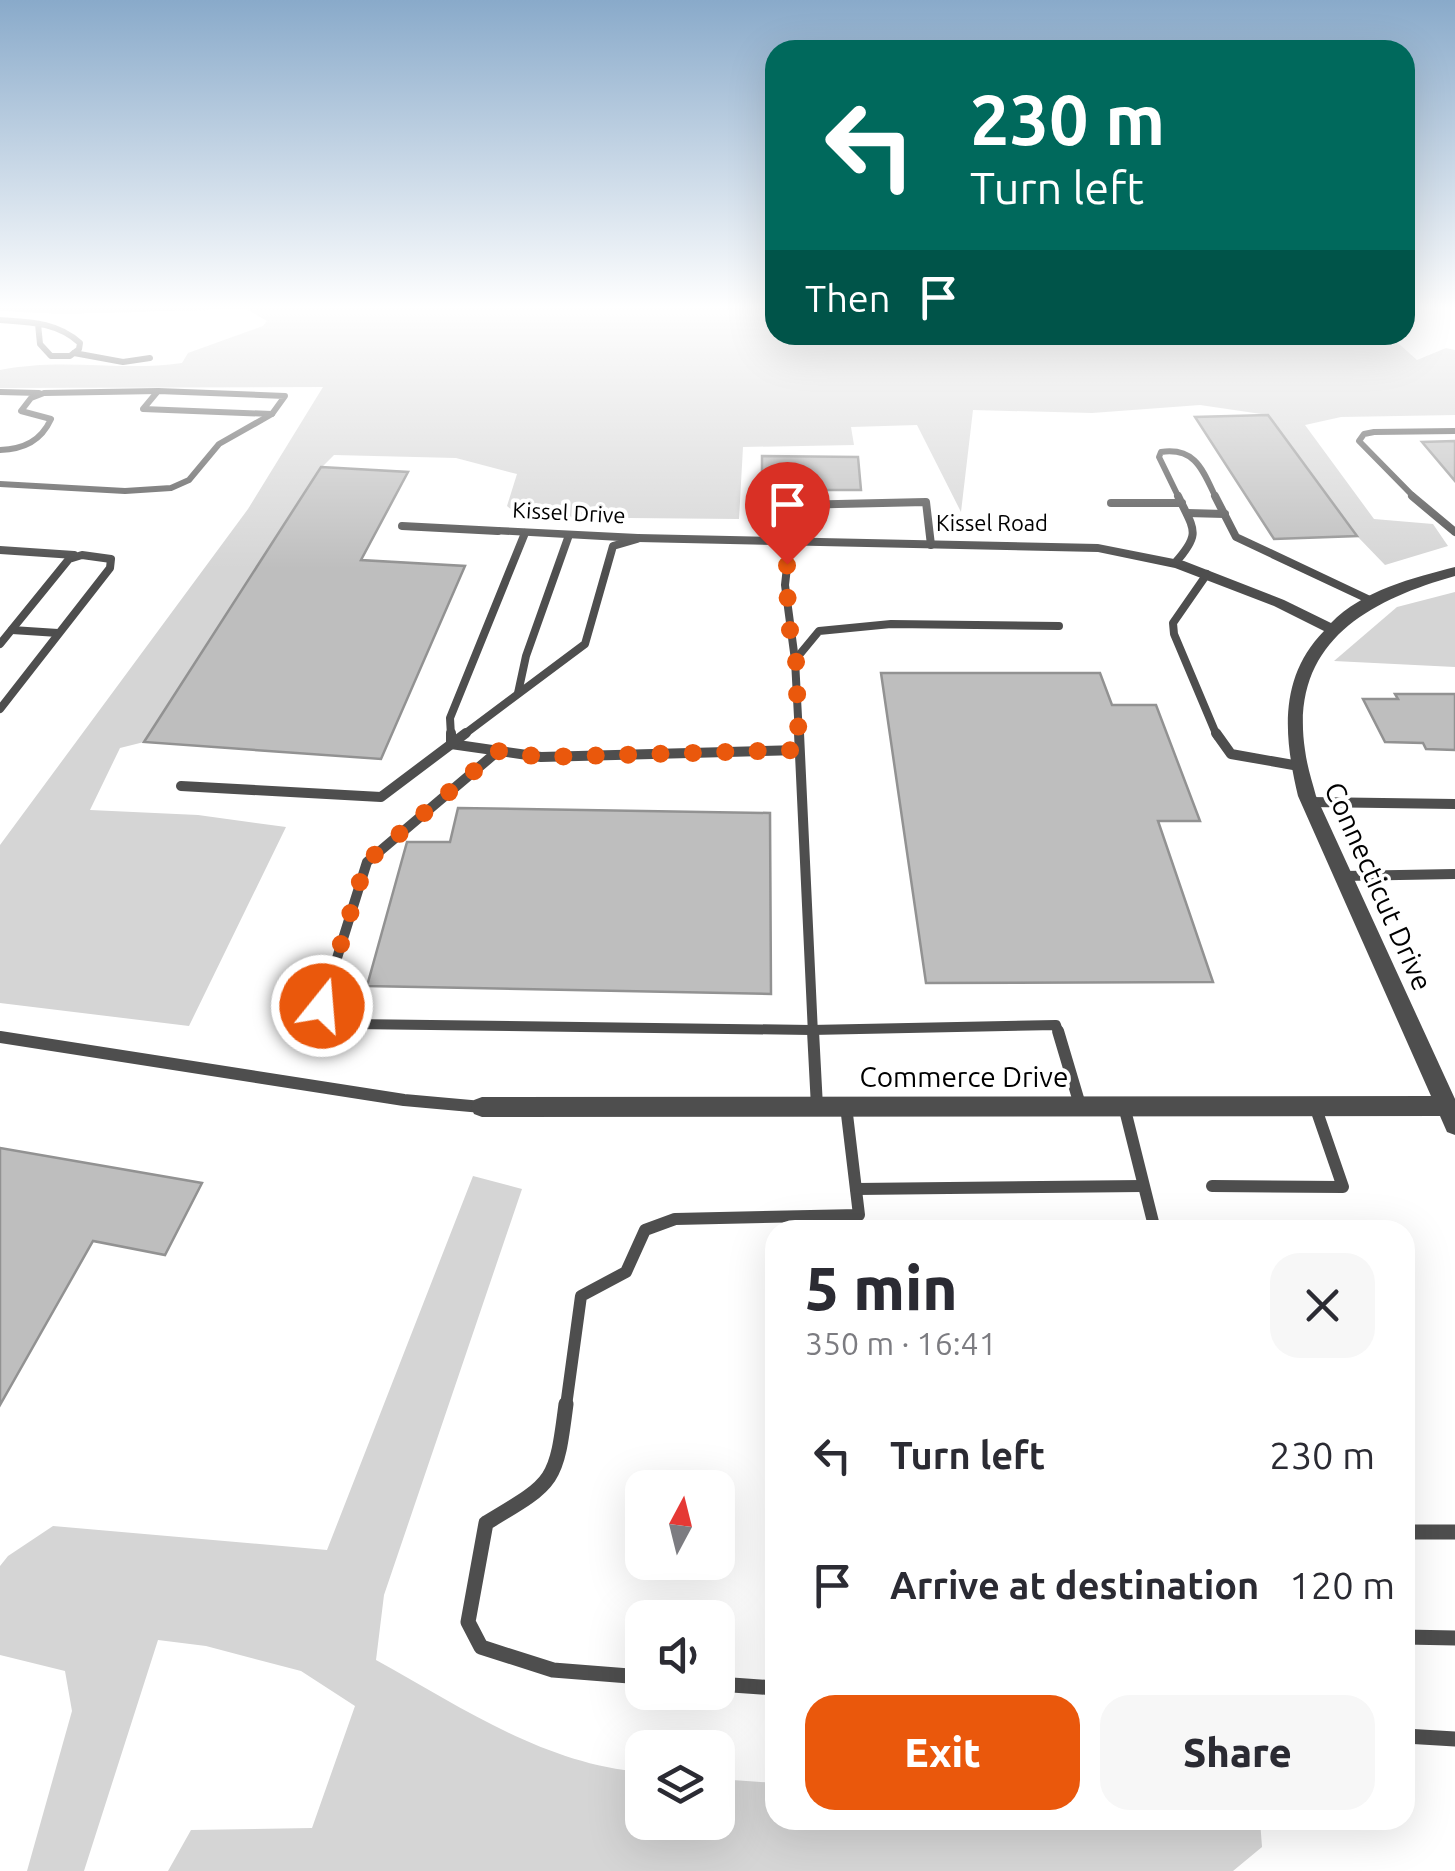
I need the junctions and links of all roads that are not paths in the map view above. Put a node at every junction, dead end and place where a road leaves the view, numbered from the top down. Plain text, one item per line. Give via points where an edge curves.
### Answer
1 (41, 394) edge
2 (155, 394) edge
3 (242, 394) edge
4 (272, 414) junction
5 (1455, 431) edge
6 (0, 450) edge
7 (0, 484) edge
8 (1111, 503) dead end
9 (1182, 503) junction
10 (1186, 513) junction
11 (1225, 514) junction
12 (402, 526) dead end
13 (1454, 529) edge
14 (498, 531) joint
15 (525, 533) junction
16 (569, 535) junction
17 (638, 538) junction
18 (788, 542) junction
19 (931, 544) junction
20 (0, 550) edge
21 (75, 556) junction
22 (1175, 563) junction
23 (1455, 572) edge
24 (1206, 574) junction
25 (1372, 601) junction
26 (1059, 626) dead end
27 (1330, 628) junction
28 (12, 630) junction
29 (58, 633) junction
30 (0, 644) edge
31 (796, 660) junction
32 (518, 694) junction
33 (0, 709) edge
34 (451, 744) junction
35 (799, 750) junction
36 (498, 751) junction
37 (1298, 766) junction
38 (181, 786) dead end
39 (1310, 802) junction
40 (1455, 804) edge
41 (1455, 874) edge
42 (1344, 876) junction
43 (811, 1030) junction
44 (0, 1036) edge
45 (817, 1106) junction
46 (846, 1106) junction
47 (1081, 1106) junction
48 (1124, 1106) junction
49 (1315, 1106) junction
50 (482, 1107) joint
51 (1452, 1112) edge
52 (1144, 1186) junction
53 (1212, 1186) dead end
54 (856, 1190) junction
55 (860, 1220) edge
56 (1152, 1220) edge
57 (765, 1222) edge
58 (1415, 1532) edge
59 (1455, 1532) edge
60 (1415, 1637) edge
61 (1455, 1638) edge
62 (625, 1676) edge
63 (735, 1685) edge
64 (765, 1687) edge
65 (1415, 1737) edge
66 (1455, 1739) edge

1 - 6 lane via 21,411 51,419 50,426 33,443
2 - 4 lane via 143,408
3 - 4 lane via 285,396
4 - 7 lane via 218,444 175,488
5 - 13 lane via 1374,432 1358,441 1394,482
8 - 9 lane
9 - 10 lane
9 - 11 lane via 1161,452 1182,451 1197,460
10 - 11 lane
10 - 22 lane via 1196,532
11 - 25 lane via 1246,545
12 - 14 lane
14 - 15 street, Kissel Drive
15 - 16 street, Kissel Drive
15 - 34 lane via 450,718
16 - 17 street, Kissel Drive
16 - 32 lane
17 - 18 street, Kissel Road
17 - 32 lane via 614,546 585,644
18 - 19 street, Kissel Road
18 - 19 lane via 794,505 926,502
18 - 31 lane via 788,620
19 - 22 street, Kissel Road via 1076,546
20 - 21 lane
21 - 28 lane
21 - 29 lane via 112,562
22 - 24 street, Kissel Road
23 - 25 street, Connecticut Drive
24 - 27 street, Kissel Road
24 - 37 lane via 1173,623 1220,743 1231,754
25 - 27 street, Connecticut Drive
26 - 31 lane via 857,624 820,631
27 - 37 street, Connecticut Drive via 1298,684
28 - 29 lane
28 - 30 lane
29 - 33 lane
31 - 35 lane
32 - 34 lane
34 - 36 lane
34 - 38 lane via 381,797
35 - 36 lane via 541,757
35 - 43 lane
36 - 43 lane via 366,862 322,1006 352,1024
37 - 39 street, Connecticut Drive
39 - 40 lane
39 - 42 street, Connecticut Drive
41 - 42 lane
42 - 51 street, Connecticut Drive
43 - 45 lane
43 - 47 lane via 1056,1024
44 - 50 lane
45 - 46 street, Commerce Drive
45 - 50 street, Commerce Drive
46 - 47 street, Commerce Drive
46 - 54 lane
47 - 48 street, Commerce Drive
48 - 49 street, Commerce Drive
48 - 52 lane
49 - 51 street, Commerce Drive
49 - 53 lane via 1343,1187
52 - 54 lane
52 - 56 lane
54 - 55 lane
57 - 62 lane via 656,1221 636,1240 619,1278 592,1285 581,1296 558,1466 535,1494 486,1524 468,1622 481,1648 553,1670
58 - 59 lane
60 - 61 lane
63 - 64 lane
65 - 66 lane

